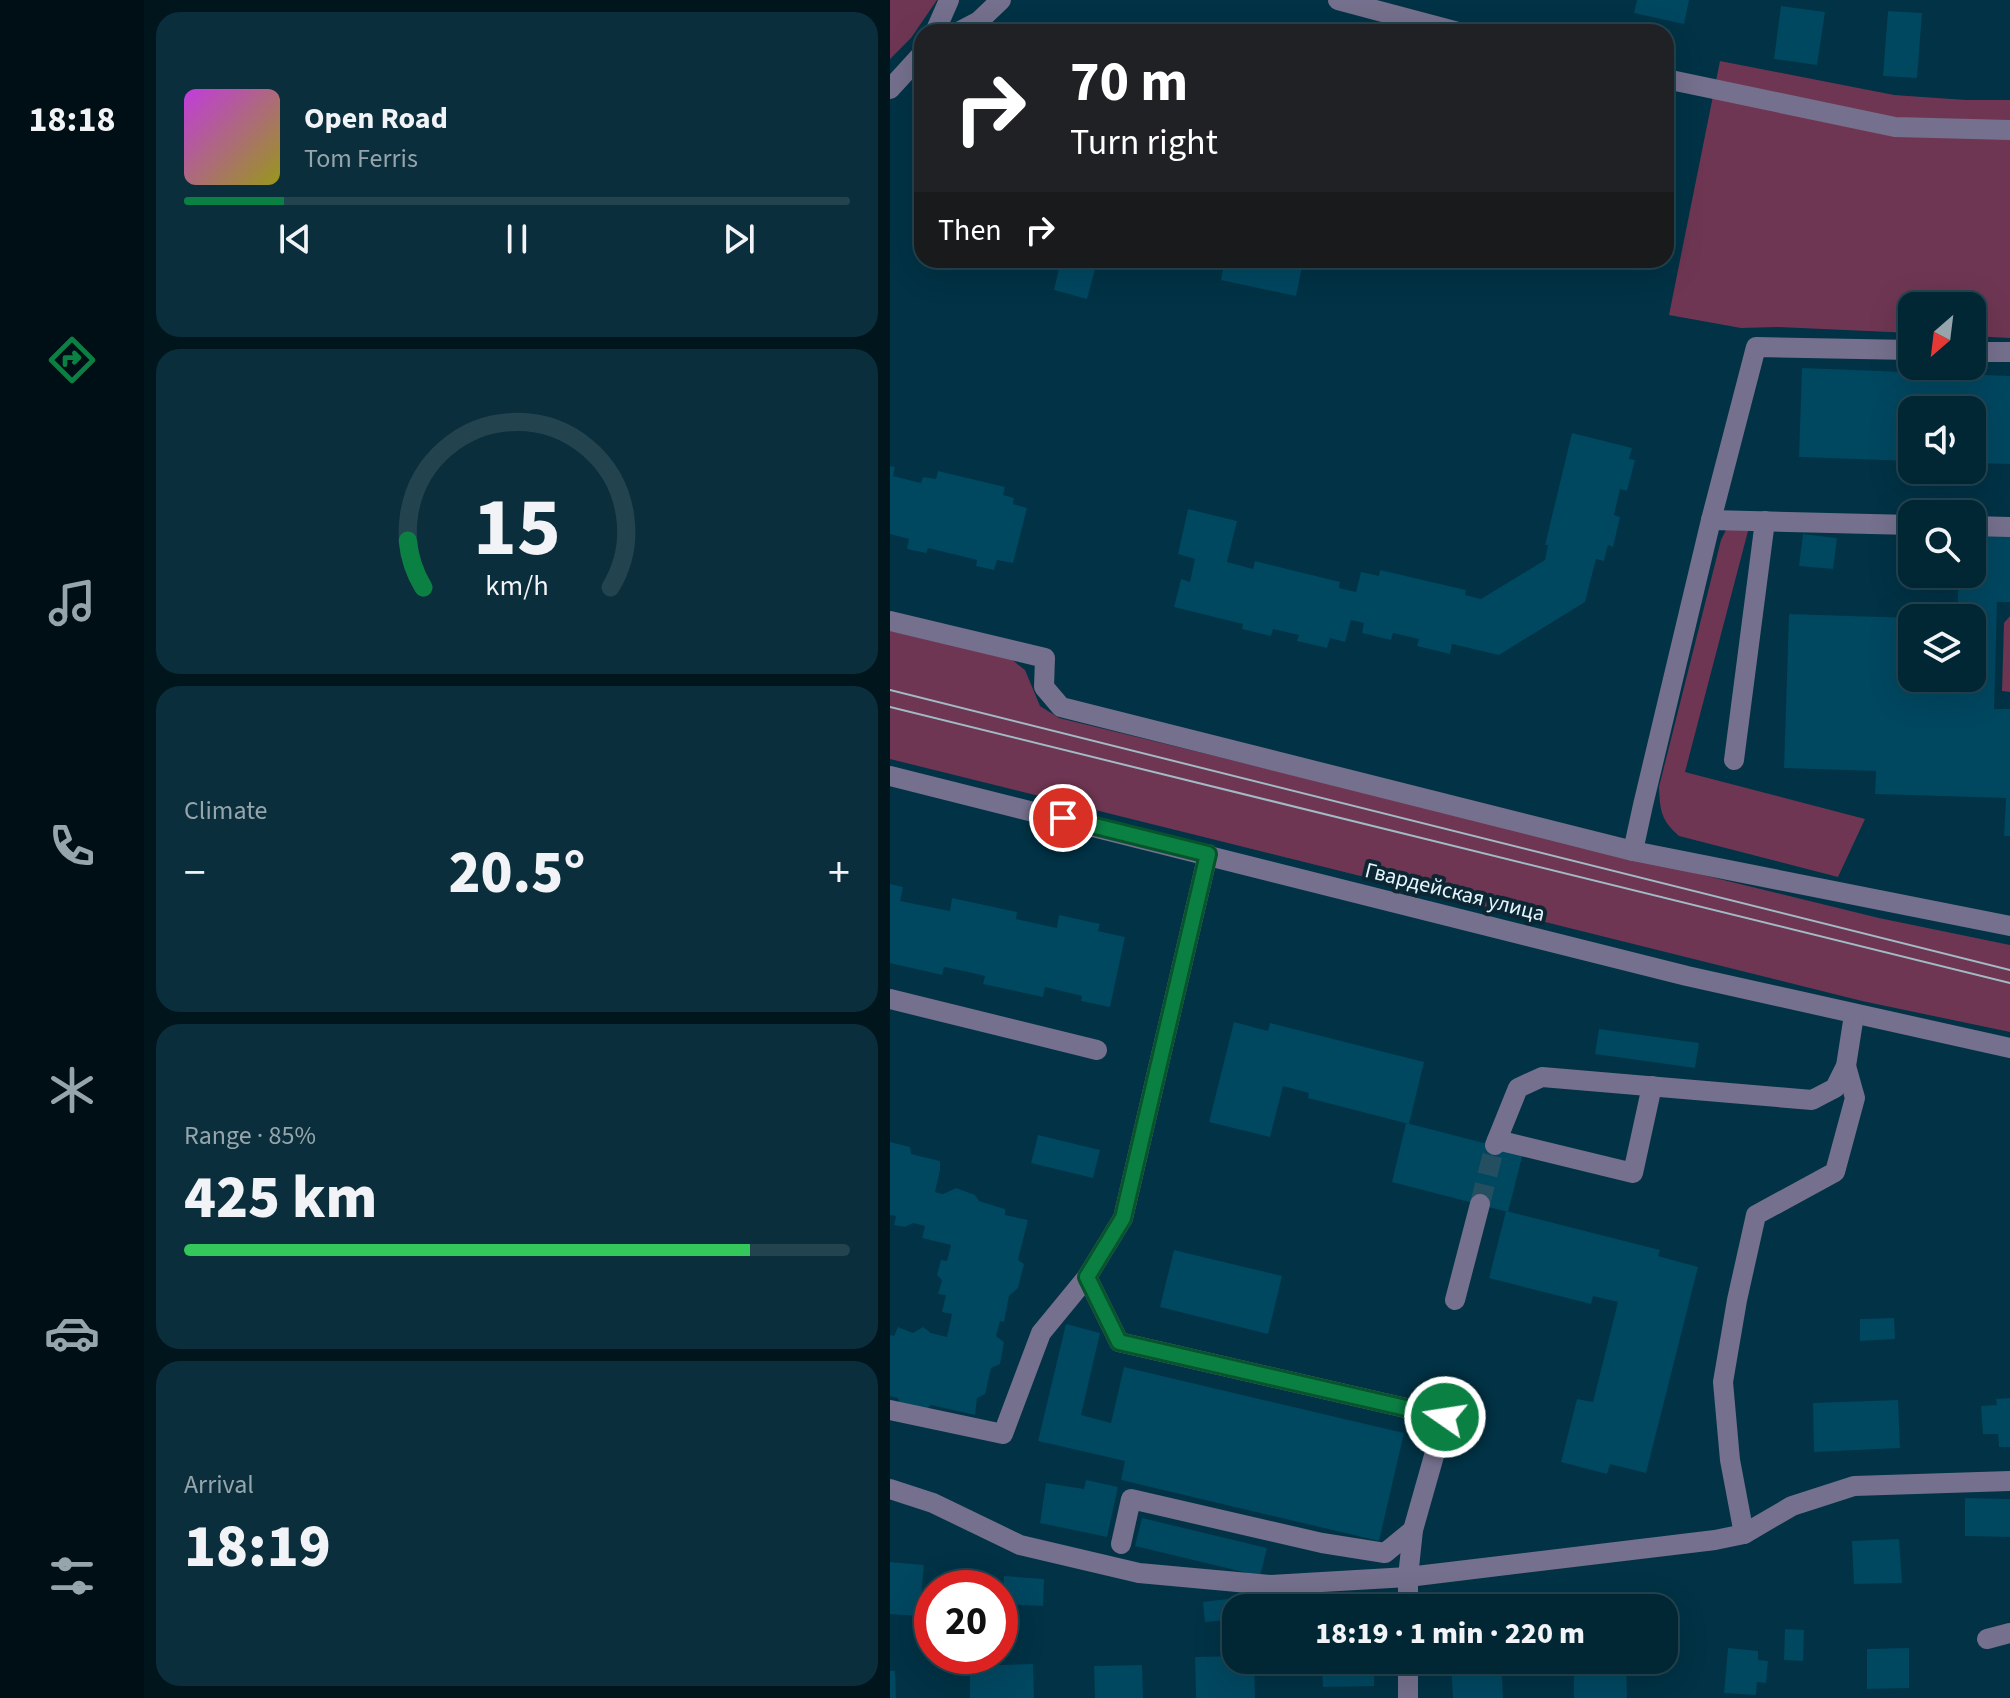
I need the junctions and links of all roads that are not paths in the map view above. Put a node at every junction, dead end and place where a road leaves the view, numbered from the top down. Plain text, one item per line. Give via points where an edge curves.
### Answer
1 (949, 0) edge
2 (1001, 0) edge
3 (1338, 0) edge
4 (938, 24) edge
5 (973, 24) edge
6 (1428, 24) edge
7 (914, 63) edge
8 (1674, 81) edge
9 (890, 89) edge
10 (2010, 130) edge
11 (1898, 350) edge
12 (1986, 352) edge
13 (2010, 352) edge
14 (1711, 520) junction
15 (1765, 521) junction
16 (1898, 525) edge
17 (1986, 526) edge
18 (2010, 527) edge
19 (890, 621) edge
20 (1734, 760) dead end
21 (890, 776) edge
22 (1633, 851) junction
23 (1208, 854) junction
24 (2010, 926) edge
25 (890, 999) edge
26 (1854, 1015) junction
27 (2010, 1048) edge
28 (1097, 1050) dead end
29 (1846, 1066) junction
30 (1652, 1086) junction
31 (1480, 1204) tunnel mouth
32 (1087, 1277) junction
33 (1455, 1300) dead end
34 (890, 1410) edge
35 (2010, 1481) edge
36 (890, 1489) edge
37 (1413, 1530) junction
38 (1744, 1534) junction
39 (1121, 1544) dead end
40 (1408, 1577) junction
41 (1408, 1594) edge
42 (2010, 1633) edge
43 (1987, 1639) dead end
44 (1408, 1674) edge
45 (1408, 1698) edge

1 - 4 street
2 - 5 street
3 - 6 street
7 - 9 street
8 - 10 street via 1895,127
11 - 14 street via 1756,347
12 - 13 street
14 - 15 street
14 - 22 street
15 - 16 street
15 - 20 street
17 - 18 street
19 - 22 street via 1045,658 1044,687 1061,707
21 - 23 street, Гвардейская улица
22 - 24 street
23 - 26 street, Гвардейская улица
23 - 32 street via 1123,1218
25 - 28 street
26 - 27 street, Гвардейская улица
26 - 29 street
29 - 30 street via 1835,1088 1812,1100
29 - 38 street via 1855,1098 1835,1172 1756,1215 1737,1300 1723,1382
30 - 30 street via 1542,1077 1518,1088 1496,1142 1633,1173
31 - 33 street
32 - 34 street via 1041,1333 1003,1434
32 - 37 street via 1119,1342 1445,1417
35 - 38 street via 1854,1486 1792,1506
36 - 40 street via 933,1503 1020,1545 1139,1573 1270,1585
37 - 39 street via 1385,1553 1131,1499
37 - 40 street
38 - 40 street
40 - 41 street
42 - 43 street
44 - 45 street

